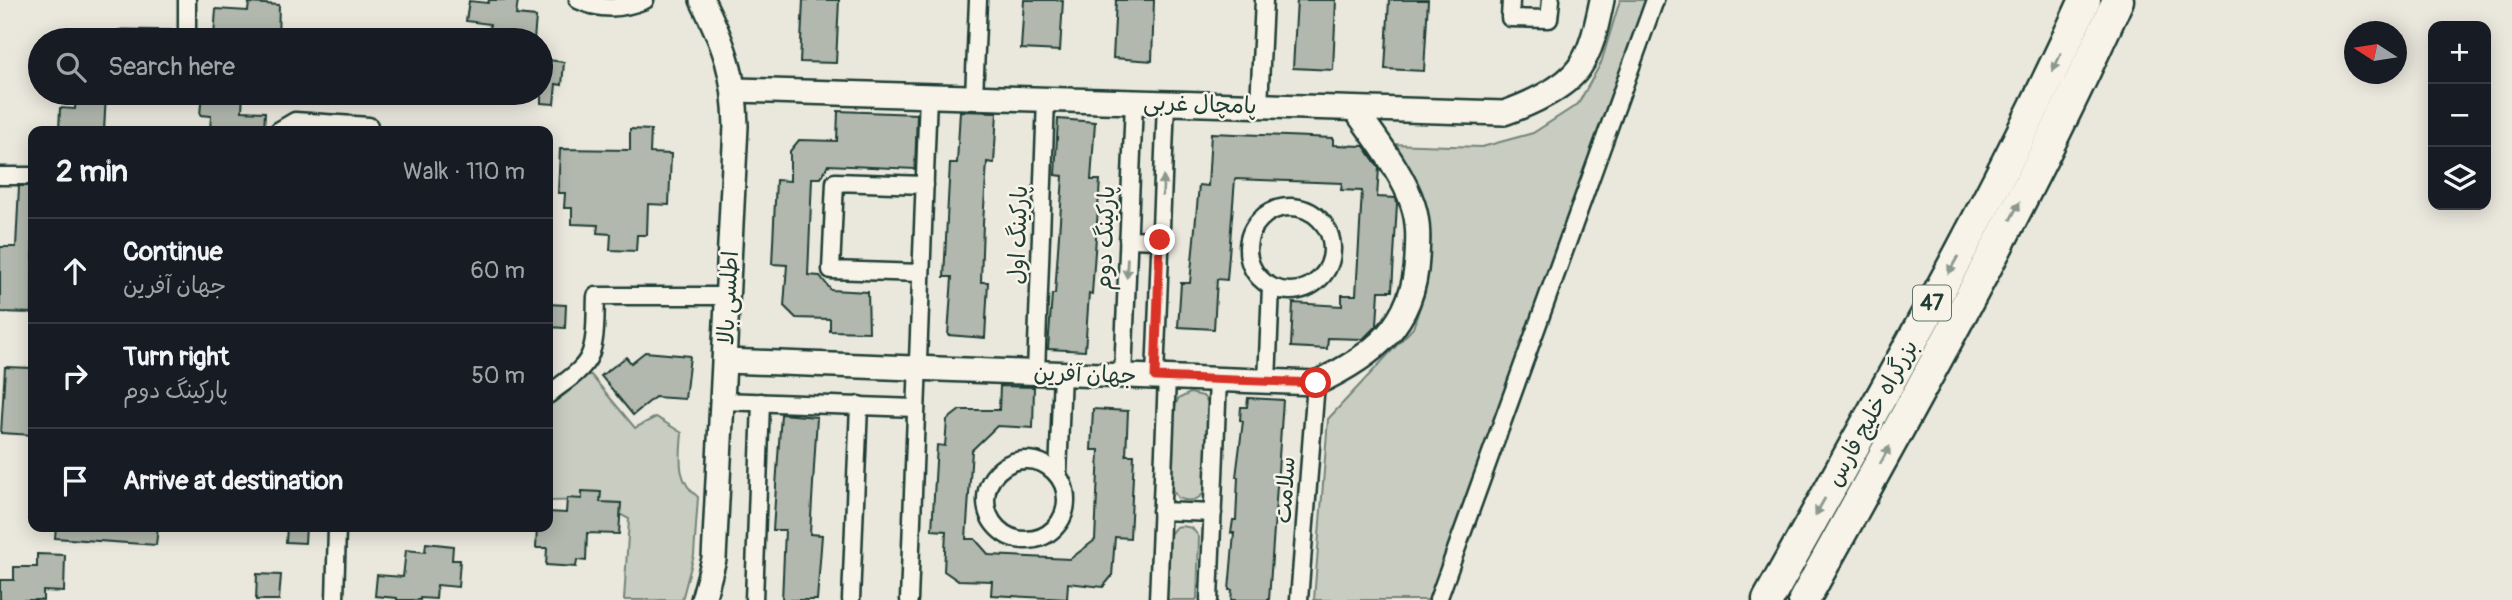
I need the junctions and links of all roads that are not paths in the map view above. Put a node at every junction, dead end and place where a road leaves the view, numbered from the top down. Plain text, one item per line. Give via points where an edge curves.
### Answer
1 (187, 0) edge
2 (578, 0) edge
3 (645, 0) edge
4 (702, 0) edge
5 (978, 0) edge
6 (1264, 0) edge
7 (1511, 0) edge
8 (1550, 0) edge
9 (1602, 0) edge
10 (1655, 0) edge
11 (2085, 0) edge
12 (2118, 0) edge
13 (187, 28) edge
14 (735, 90) junction
15 (928, 95) junction
16 (974, 97) junction
17 (1046, 99) junction
18 (1133, 102) junction
19 (1166, 103) junction
20 (1259, 106) junction
21 (1355, 109) junction
22 (286, 126) edge
23 (369, 126) edge
24 (0, 176) edge
25 (28, 177) edge
26 (925, 185) junction
27 (1128, 239) junction
28 (1160, 240) junction
29 (921, 273) junction
30 (1271, 287) junction
31 (728, 296) junction
32 (725, 361) junction
33 (918, 368) junction
34 (1036, 372) junction
35 (1062, 373) junction
36 (1123, 376) junction
37 (1161, 377) junction
38 (1218, 379) junction
39 (1267, 381) junction
40 (1316, 383) junction
41 (553, 391) edge
42 (722, 401) junction
43 (761, 402) junction
44 (859, 405) junction
45 (916, 408) junction
46 (1058, 475) junction
47 (1161, 511) junction
48 (1213, 513) junction
49 (337, 532) edge
50 (335, 600) edge
51 (703, 600) edge
52 (754, 600) edge
53 (851, 600) edge
54 (857, 600) edge
55 (909, 600) edge
56 (1158, 600) edge
57 (1209, 600) edge
58 (1299, 600) edge
59 (1438, 600) edge
60 (1768, 600) edge
61 (1804, 600) edge

1 - 13 street
2 - 3 street via 618,8
4 - 14 street, اطلسی بالا via 728,60
5 - 16 street
6 - 20 street
7 - 8 street via 1510,18 1549,19
9 - 21 street, پامچال غربی via 1595,35 1578,69 1532,103 1504,114
10 - 59 street
11 -> 60 highway, بزرگراه خلیج فارس / 47 via 2043,94 1966,241
61 -> 12 highway, بزرگراه خلیج فارس / 47 via 2074,98
14 - 15 street, پامچال غربی
14 - 31 street, اطلسی بالا
15 - 16 street, پامچال غربی
15 - 26 street
16 - 17 street, پامچال غربی
17 - 18 street, پامچال غربی
17 - 34 street, پارکینگ اول
18 - 19 street, پامچال غربی
18 - 27 street, پارکینگ دوم
19 - 20 street, پامچال غربی
28 -> 19 street
20 - 21 street, پامچال غربی
21 - 40 street, جهان آفرین via 1413,204 1419,231 1417,271 1403,316 1366,356
22 - 23 street via 295,121
24 - 25 street
26 - 29 street
26 - 29 street via 835,182 831,270
27 - 28 street
27 -> 36 street, پارکینگ دوم
28 - 37 street
29 - 33 street
30 - 30 street via 1297,292 1320,280 1328,269 1332,256 1328,230 1310,212 1284,207 1261,219 1253,230 1249,242 1252,269
30 - 39 street
31 - 32 street, اطلسی بالا
31 - 41 street via 596,296 588,358
32 - 33 street, جهان آفرین
32 - 42 street, اطلسی بالا
33 - 34 street, جهان آفرین
33 - 45 street
34 - 35 street, جهان آفرین
35 - 36 street, جهان آفرین
35 - 46 street
36 - 37 street, جهان آفرین
37 - 38 street, جهان آفرین
37 - 47 street
38 - 39 street, جهان آفرین
38 - 48 street
39 - 40 street, جهان آفرین
40 - 58 street, سلامت
42 - 43 street
42 - 51 street, اطلسی بالا via 714,559
43 - 44 street
43 - 52 street
44 - 45 street
44 - 53 street
45 - 55 street
46 - 46 street via 1048,466 1023,460 999,471 987,494 991,520 1010,538 1023,541 1048,534 1064,513 1064,487
47 - 48 street
47 - 56 street
48 - 57 street
49 - 50 street
53 - 54 street

